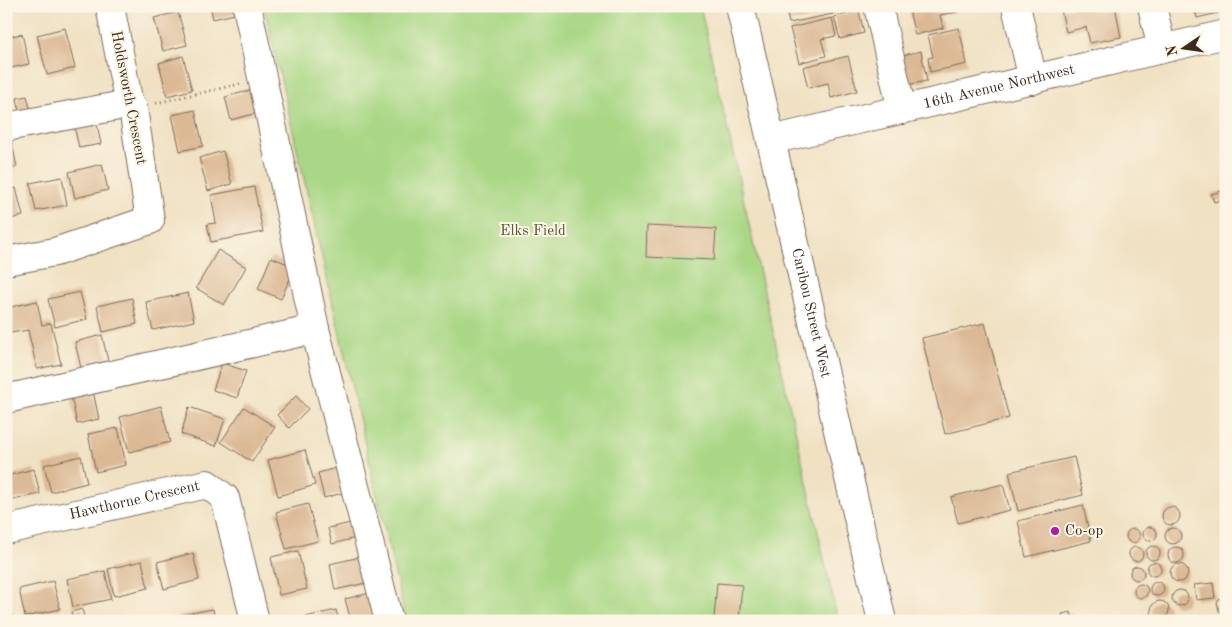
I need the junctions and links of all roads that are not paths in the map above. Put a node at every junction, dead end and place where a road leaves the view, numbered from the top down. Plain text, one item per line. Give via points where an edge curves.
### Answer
1 (110, 6) edge
2 (247, 6) edge
3 (740, 6) edge
4 (878, 6) edge
5 (1016, 6) edge
6 (1152, 6) edge
7 (1226, 34) edge
8 (1162, 49) junction
9 (1033, 80) junction
10 (131, 106) junction
11 (902, 110) junction
12 (6, 127) edge
13 (771, 140) junction
14 (6, 262) edge
15 (315, 329) junction
16 (6, 399) edge
17 (6, 530) edge
18 (255, 621) edge
19 (389, 621) edge
20 (882, 621) edge

1 - 10 street, Holdsworth Crescent
2 - 15 street
3 - 13 street, Caribou Street West
4 - 11 street
5 - 9 street
6 - 8 street
7 - 8 street, 16th Avenue Northwest
8 - 9 street, 16th Avenue Northwest
9 - 11 street, 16th Avenue Northwest
10 - 12 street
10 - 14 street, Holdsworth Crescent via 150,220 55,252
11 - 13 street, 16th Avenue Northwest
13 - 20 street, Caribou Street West
15 - 16 street
15 - 19 street
17 - 18 street, Hawthorne Crescent via 207,484 226,498

